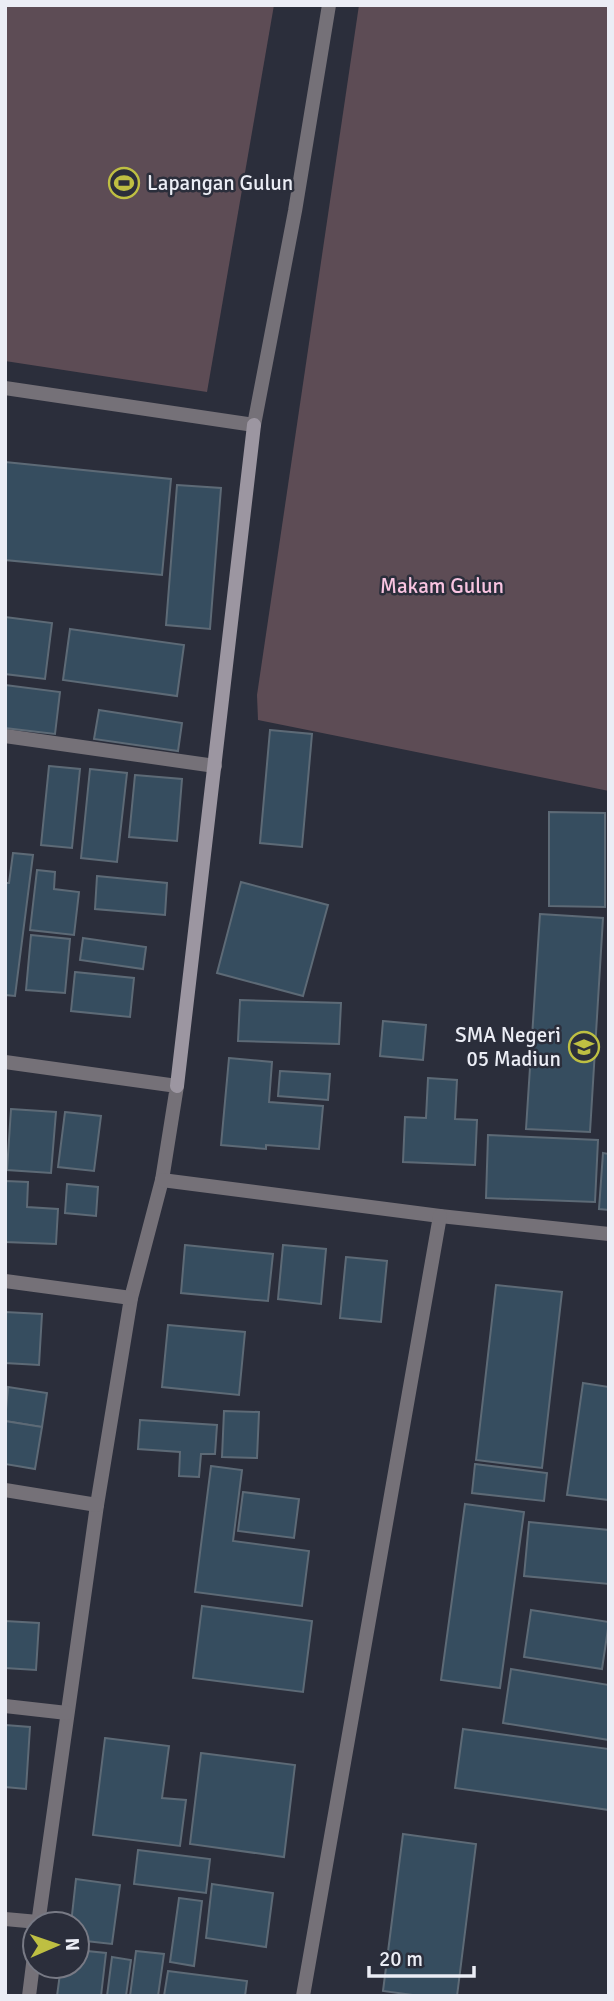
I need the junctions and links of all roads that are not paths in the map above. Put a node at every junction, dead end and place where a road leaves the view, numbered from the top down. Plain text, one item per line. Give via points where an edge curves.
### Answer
1 (329, 5) edge
2 (5, 388) edge
3 (254, 425) junction
4 (5, 736) edge
5 (215, 766) junction
6 (5, 1062) edge
7 (177, 1086) junction
8 (162, 1180) junction
9 (440, 1216) junction
10 (609, 1234) edge
11 (5, 1281) edge
12 (131, 1298) junction
13 (5, 1490) edge
14 (97, 1505) junction
15 (5, 1706) edge
16 (67, 1713) junction
17 (40, 1910) edge
18 (303, 1996) edge

1 - 3 street
2 - 3 street
3 - 5 street
4 - 5 street
5 - 7 street
6 - 7 street
7 - 8 street
8 - 9 street
8 - 12 street
9 - 10 street
9 - 18 street
11 - 12 street
12 - 14 street
13 - 14 street
14 - 16 street
15 - 16 street
16 - 17 street

